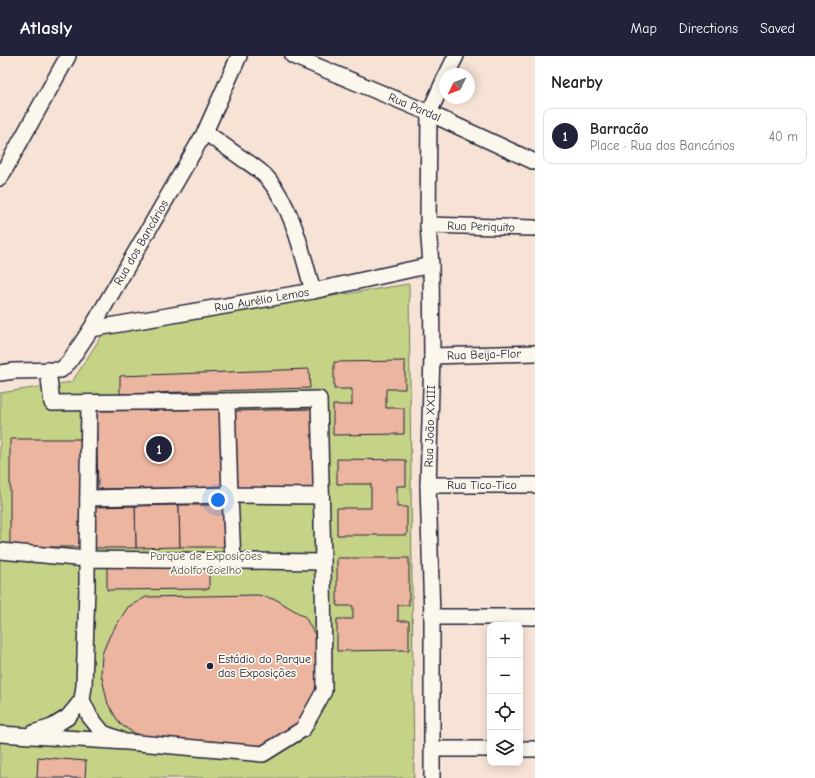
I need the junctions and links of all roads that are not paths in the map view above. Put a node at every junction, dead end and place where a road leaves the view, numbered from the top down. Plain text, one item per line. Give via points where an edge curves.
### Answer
1 (68, 56) edge
2 (239, 56) edge
3 (293, 56) edge
4 (456, 56) edge
5 (450, 68) edge
6 (439, 90) edge
7 (428, 113) junction
8 (206, 132) junction
9 (535, 162) edge
10 (0, 178) edge
11 (428, 226) junction
12 (534, 228) dead end
13 (431, 265) junction
14 (313, 291) junction
15 (91, 329) junction
16 (535, 353) edge
17 (432, 356) junction
18 (48, 370) junction
19 (0, 373) edge
20 (227, 401) junction
21 (89, 403) junction
22 (428, 485) junction
23 (535, 485) edge
24 (230, 495) junction
25 (321, 496) junction
26 (88, 498) junction
27 (0, 551) edge
28 (87, 559) junction
29 (233, 561) junction
30 (323, 562) junction
31 (432, 617) junction
32 (535, 617) edge
33 (82, 700) junction
34 (0, 734) edge
35 (25, 736) junction
36 (127, 742) junction
37 (432, 749) junction
38 (487, 749) edge
39 (523, 749) edge
40 (535, 749) edge
41 (432, 778) edge

1 - 10 street
2 - 8 street, Rua dos Bancários
3 - 7 street, Rua Pardal
4 - 5 street
6 - 7 street, Rua João XXIII
7 - 9 street, Rua Pardal
7 - 11 street, Rua João XXIII
8 - 14 street via 269,179 290,215
8 - 15 street, Rua dos Bancários
11 - 12 street, Rua Periquito
11 - 13 street, Rua João XXIII
13 - 14 street, Rua Aurélio Lemos
13 - 17 street, Rua João XXIII
14 - 15 street, Rua Aurélio Lemos
15 - 18 street, Rua dos Bancários via 61,370
16 - 17 street, Rua Beija-Flor
17 - 22 street, Rua João XXIII
18 - 19 street, Rua dos Bancários
18 - 21 street via 52,403
20 - 21 street
20 - 24 street
20 - 25 street via 319,399
21 - 26 street
22 - 23 street, Rua Tico-Tico
22 - 31 street, Rua João XXIII
24 - 25 street
24 - 26 street
24 - 29 street
25 - 30 street
26 - 28 street
27 - 28 street
28 - 29 street
28 - 33 street
29 - 30 street
30 - 36 street via 324,691 303,729 263,754
31 - 32 street
31 - 37 street, Rua João XXIII
33 - 35 street via 68,717 52,727
33 - 36 street via 90,717 103,733
34 - 35 street
35 - 36 street
37 - 38 street
37 - 41 street, Rua João XXIII
39 - 40 street

